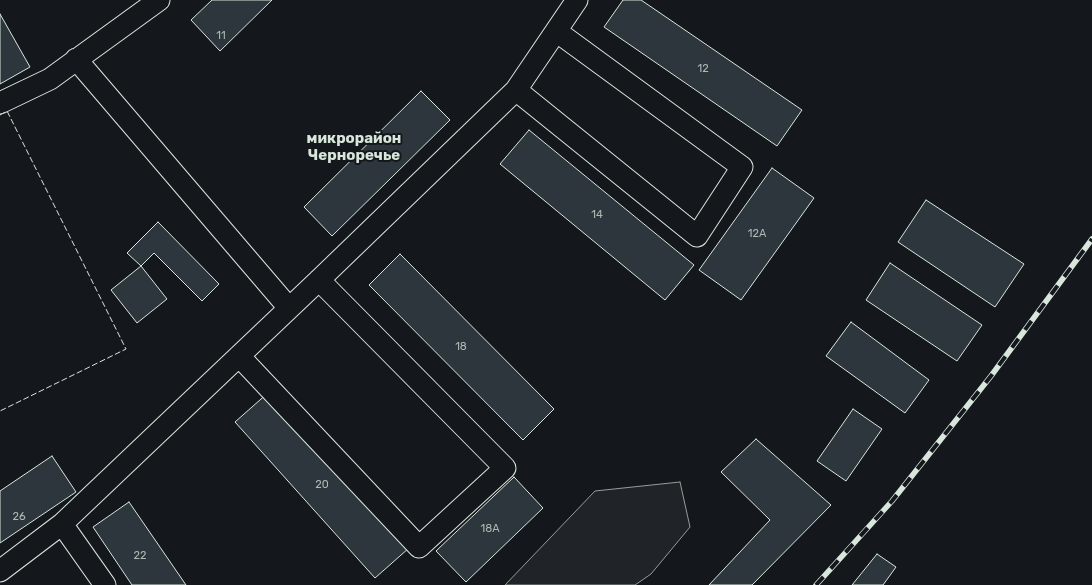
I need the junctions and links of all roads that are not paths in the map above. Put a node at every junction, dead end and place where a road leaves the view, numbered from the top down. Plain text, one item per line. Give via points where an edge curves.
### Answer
1 (159, 0) edge
2 (577, 0) edge
3 (556, 31) junction
4 (76, 59) junction
5 (516, 90) junction
6 (0, 103) edge
7 (319, 280) junction
8 (289, 308) junction
9 (239, 356) junction
10 (62, 524) junction
11 (0, 571) edge
12 (105, 585) edge

1 - 4 street
2 - 3 street
3 - 5 street
3 - 5 street via 742,167 697,236
4 - 6 street via 50,79
4 - 8 street
5 - 7 street
7 - 8 street
7 - 9 street via 505,468 419,547
8 - 9 street
9 - 10 street
10 - 11 street
10 - 12 street

